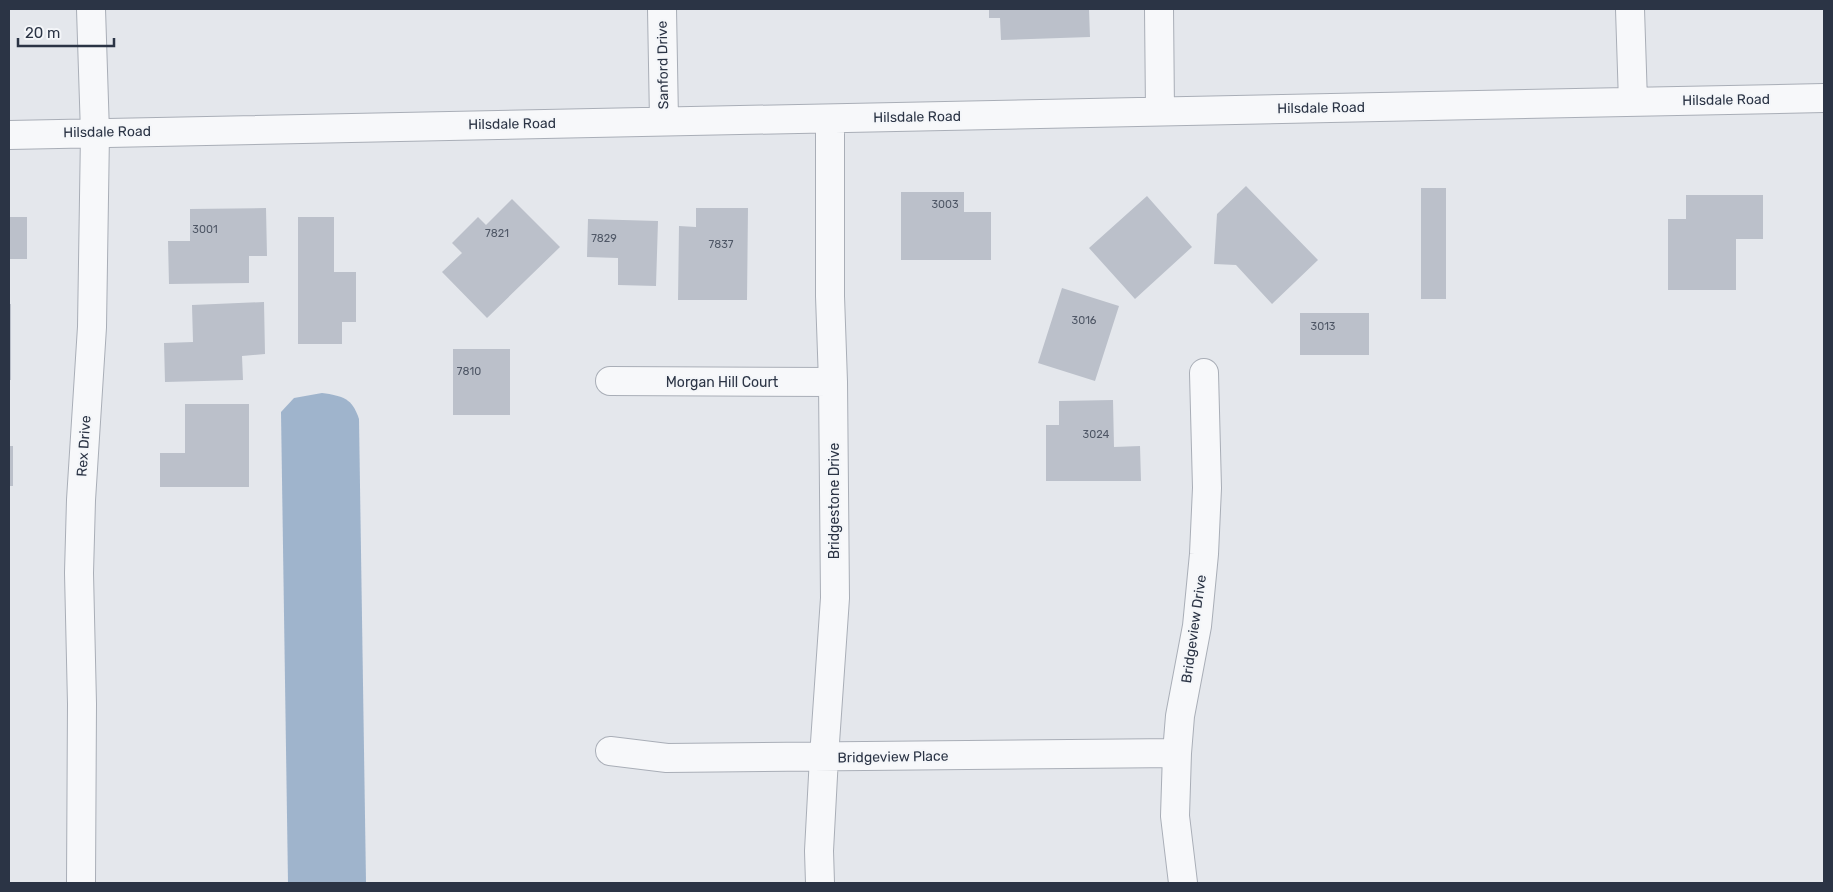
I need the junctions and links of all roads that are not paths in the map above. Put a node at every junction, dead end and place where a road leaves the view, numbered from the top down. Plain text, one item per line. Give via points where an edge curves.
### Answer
1 (92, 9) edge
2 (662, 9) edge
3 (1158, 9) edge
4 (1630, 9) edge
5 (1824, 98) edge
6 (1633, 102) junction
7 (1160, 111) junction
8 (830, 119) junction
9 (664, 120) junction
10 (94, 133) junction
11 (9, 134) edge
12 (1204, 373) dead end
13 (610, 381) dead end
14 (833, 382) junction
15 (610, 750) dead end
16 (1177, 753) junction
17 (824, 758) junction
18 (81, 883) edge
19 (820, 883) edge
20 (1183, 883) edge

1 - 10 street, Rex Drive
2 - 9 street, Sanford Drive
3 - 7 street
4 - 6 street
5 - 6 street, Hilsdale Road
6 - 7 street, Hilsdale Road
7 - 8 street, Hilsdale Road
8 - 9 street, Hilsdale Road
8 - 14 street, Bridgestone Drive
9 - 10 street, Hilsdale Road
10 - 11 street, Hilsdale Road
10 - 18 street, Rex Drive via 92,327 80,554
12 - 16 street, Bridgeview Drive via 1207,488 1204,554
13 - 14 street, Morgan Hill Court
14 - 17 street, Bridgestone Drive via 835,598
15 - 17 street, Bridgeview Place via 667,758
16 - 17 street, Bridgeview Place
16 - 20 street, Bridgeview Drive via 1175,816
17 - 19 street, Bridgestone Drive

